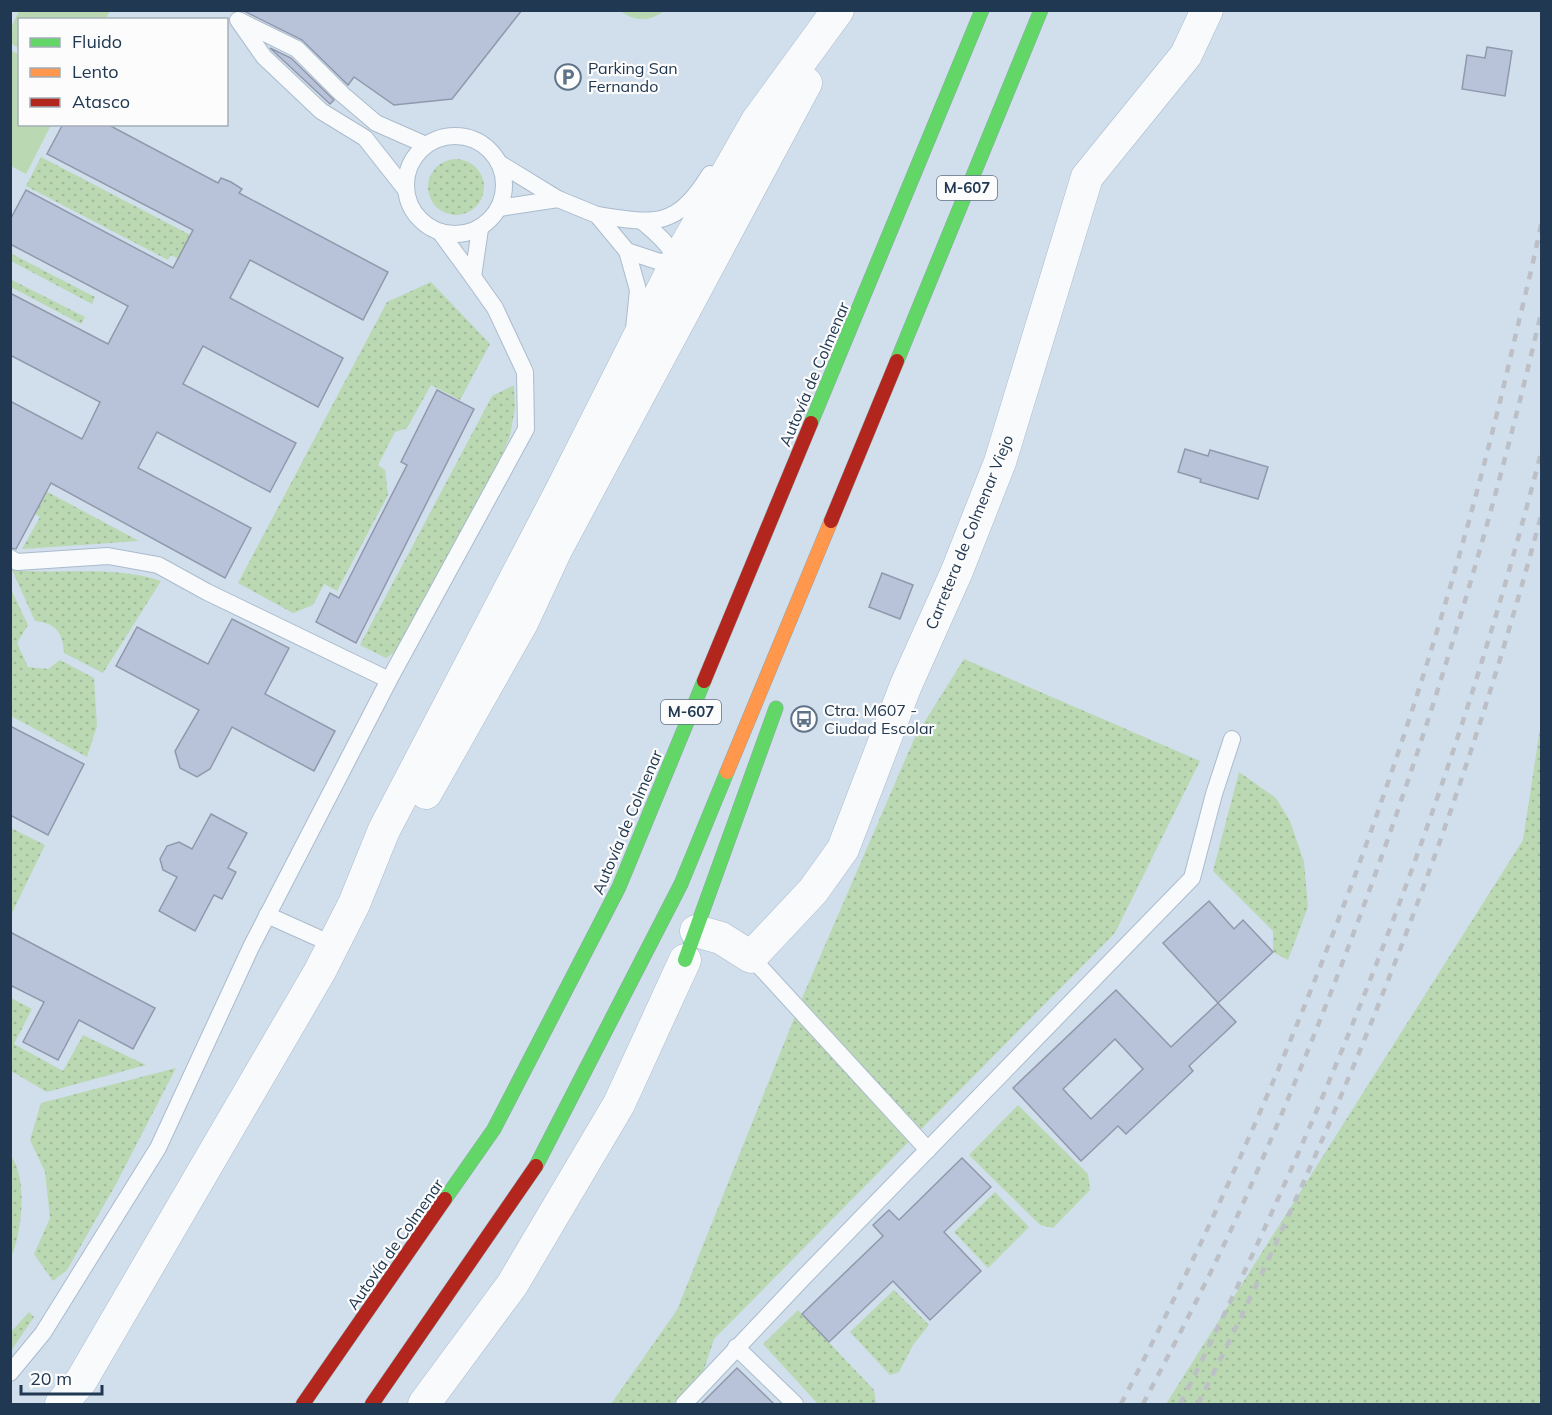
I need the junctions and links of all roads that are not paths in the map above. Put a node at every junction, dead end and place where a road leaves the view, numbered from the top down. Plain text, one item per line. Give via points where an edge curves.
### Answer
1 (841, 10) edge
2 (982, 10) edge
3 (1041, 10) edge
4 (1207, 10) edge
5 (234, 15) edge
6 (757, 121) junction
7 (426, 145) junction
8 (499, 163) junction
9 (406, 190) junction
10 (558, 199) junction
11 (499, 208) junction
12 (597, 215) junction
13 (643, 222) junction
14 (480, 228) junction
15 (440, 232) junction
16 (704, 245) joint
17 (627, 251) junction
18 (677, 261) junction
19 (473, 277) junction
20 (676, 300) joint
21 (631, 349) junction
22 (893, 366) junction
23 (556, 550) junction
24 (10, 558) edge
25 (807, 616) dead end
26 (389, 680) junction
27 (780, 695) dead end
28 (1232, 739) dead end
29 (354, 904) junction
30 (267, 915) junction
31 (696, 931) junction
32 (334, 945) junction
33 (751, 957) junction
34 (685, 960) joint
35 (928, 1150) junction
36 (736, 1347) junction
37 (10, 1373) edge
38 (61, 1404) edge
39 (303, 1404) edge
40 (372, 1404) edge
41 (424, 1404) edge
42 (684, 1404) edge
43 (795, 1404) edge

1 - 6 street
1 - 16 street via 775,117
1 - 23 street
2 - 39 highway, Autovía de Colmenar / M-607 via 619,887 494,1129
3 - 22 highway, M-607
4 - 33 street, Carretera de Colmenar Viejo via 1186,55 1087,177 1000,462 906,685 843,849 813,891
5 - 7 lane via 297,49 376,123
5 - 9 lane via 264,57 321,111 365,138
6 - 13 lane via 733,135 694,200 662,221
6 - 18 street
7 - 8 lane via 459,136 489,149
7 - 9 lane via 414,157
8 - 10 lane
8 - 11 lane via 504,180
9 - 15 lane via 413,212
10 - 11 lane
10 - 12 lane
11 - 14 lane
12 - 13 lane
12 - 17 lane
13 - 18 lane via 658,234
14 - 15 lane via 457,235
14 - 19 lane
15 - 19 lane
16 - 18 lane
17 - 18 lane via 660,262
17 - 21 lane via 638,290
18 - 20 lane
18 - 21 street
19 - 26 lane via 495,308 525,372 526,429
20 - 23 street via 571,494
21 - 29 street via 384,830
22 - 25 highway
22 - 40 highway, M-607 via 681,884 540,1161
23 - 29 street via 522,623 408,825
24 - 26 lane via 17,562 108,556 158,565
26 - 30 lane
27 - 31 highway
28 - 35 lane via 1192,878
29 - 32 street
30 - 32 lane
30 - 37 lane via 159,1148 43,1333
31 - 33 street via 721,938
31 - 34 highway
32 - 38 street via 81,1381
33 - 35 lane
34 - 41 street via 607,1124 512,1285
35 - 36 lane
36 - 42 lane
36 - 43 lane

